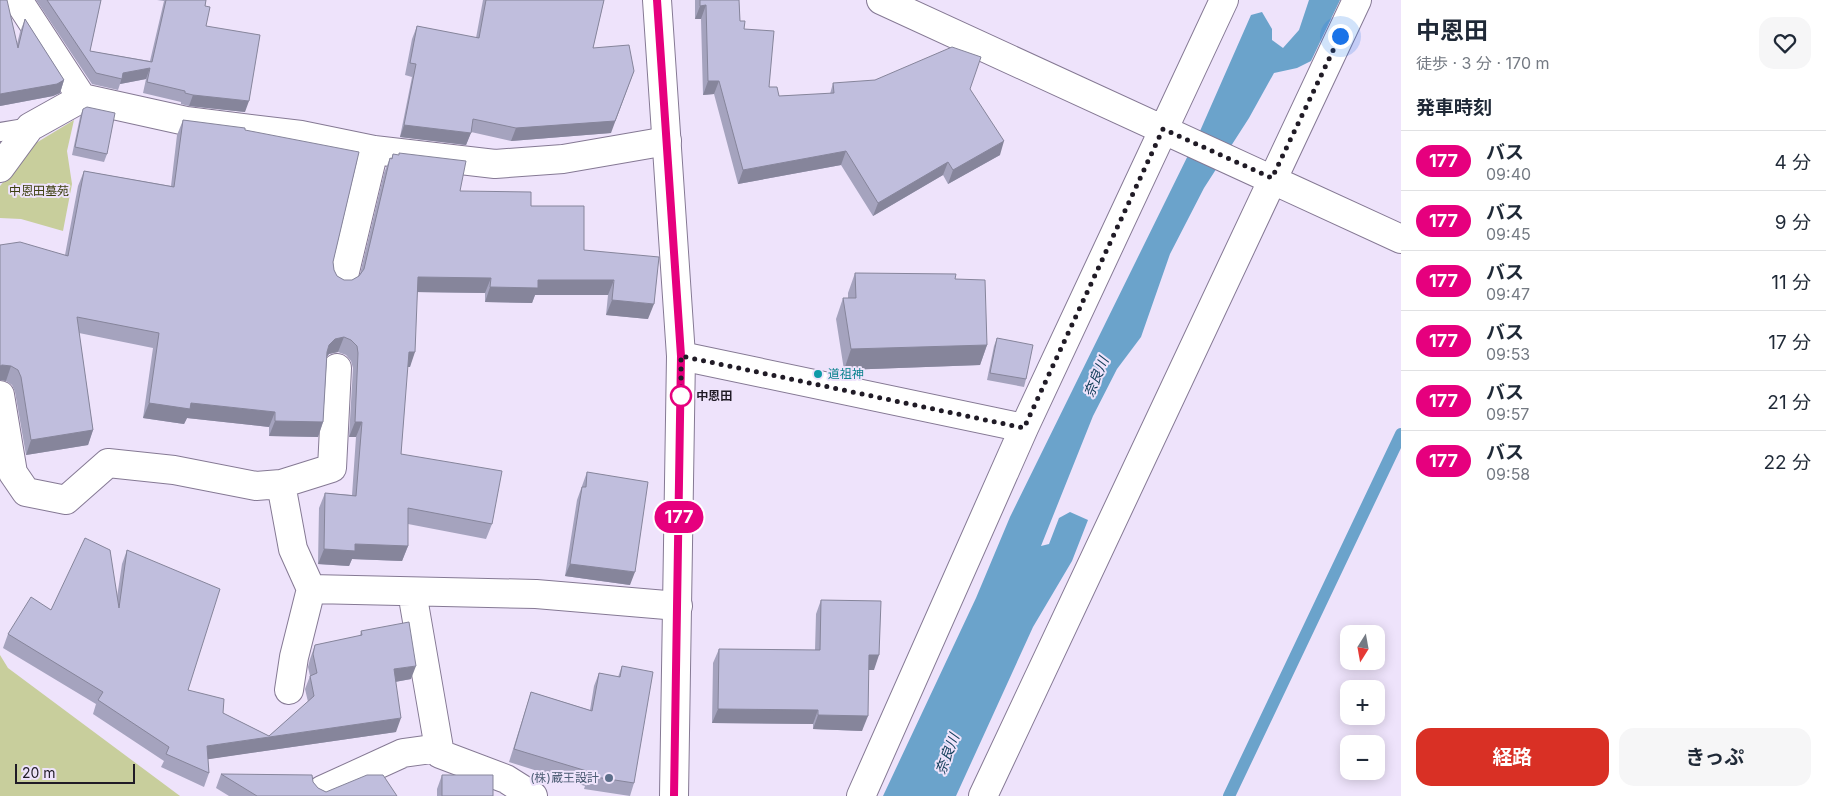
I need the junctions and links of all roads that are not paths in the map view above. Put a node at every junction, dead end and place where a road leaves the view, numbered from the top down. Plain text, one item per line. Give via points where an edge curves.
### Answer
1 (18, 0) edge
2 (657, 0) edge
3 (881, 0) edge
4 (1224, 0) edge
5 (1357, 0) edge
6 (82, 98) junction
7 (30, 127) junction
8 (0, 132) edge
9 (1172, 133) junction
10 (667, 141) junction
11 (374, 150) junction
12 (0, 168) edge
13 (1265, 175) junction
14 (1401, 239) edge
15 (344, 280) edge
16 (681, 356) junction
17 (337, 368) dead end
18 (0, 395) edge
19 (1024, 428) junction
20 (281, 484) junction
21 (312, 589) junction
22 (412, 592) junction
23 (678, 606) junction
24 (289, 690) dead end
25 (439, 748) junction
26 (322, 790) edge
27 (533, 796) edge
28 (674, 796) edge
29 (861, 796) edge
30 (983, 796) edge

1 - 6 street
2 - 10 street
3 - 9 street
4 - 9 street
5 - 13 street
6 - 7 street
6 - 11 street via 186,121 301,135
7 - 8 lane
7 - 12 street
9 - 13 street
9 - 19 street
10 - 11 street via 562,159 495,164
10 - 16 street
11 - 15 street
13 - 14 street
13 - 30 street via 1166,409
16 - 19 street
16 - 23 street
17 - 20 street via 332,468
18 - 20 street via 14,473 26,492 66,500 108,463 174,470 256,486
19 - 29 street
20 - 21 street via 293,549
21 - 22 street
21 - 24 street
22 - 23 street via 536,594
22 - 25 street
23 - 28 street
25 - 26 street via 404,753
25 - 27 street via 440,754 506,778

